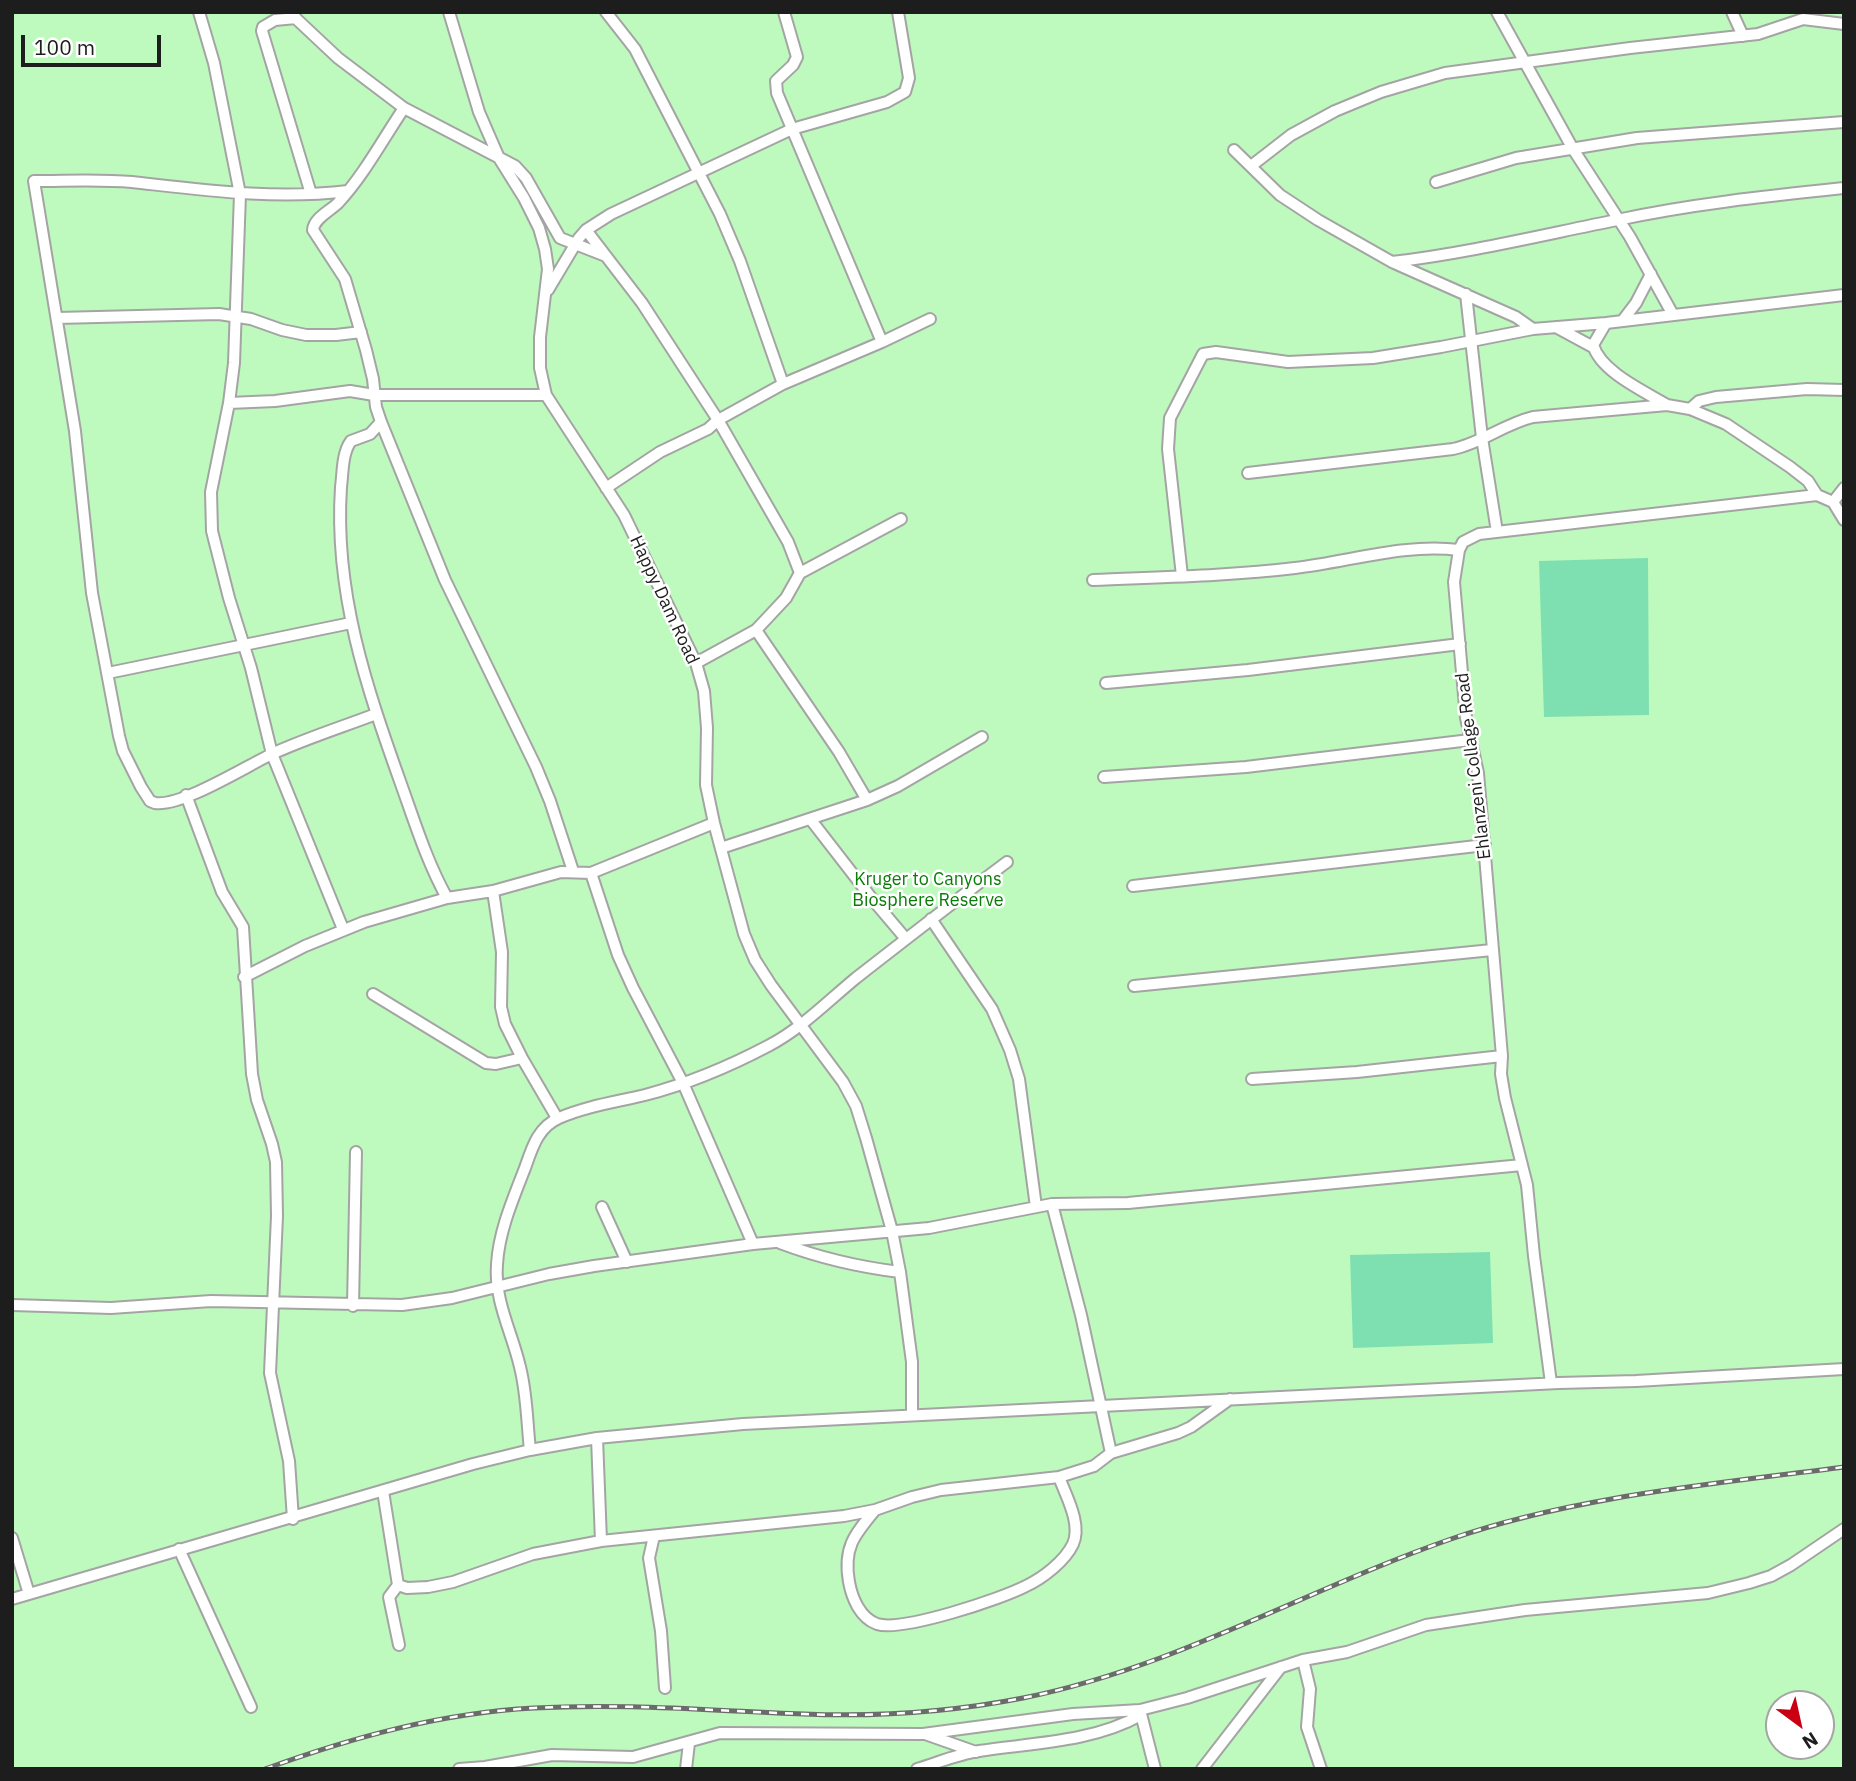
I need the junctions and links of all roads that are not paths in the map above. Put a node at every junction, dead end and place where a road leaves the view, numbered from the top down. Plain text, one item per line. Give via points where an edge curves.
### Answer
1 (199, 12) edge
2 (449, 12) edge
3 (606, 12) edge
4 (784, 12) edge
5 (898, 12) edge
6 (1497, 12) edge
7 (1732, 12) edge
8 (293, 15) edge
9 (1844, 24) edge
10 (1742, 36) junction
11 (1525, 63) junction
12 (404, 108) junction
13 (1844, 122) edge
14 (792, 130) junction
15 (1234, 149) dead end
16 (1573, 149) junction
17 (499, 158) junction
18 (1251, 166) junction
19 (698, 174) junction
20 (1436, 183) dead end
21 (1844, 188) edge
22 (348, 191) junction
23 (240, 194) junction
24 (311, 194) junction
25 (1618, 219) junction
26 (586, 230) junction
27 (575, 244) junction
28 (606, 256) junction
29 (1392, 262) junction
30 (1651, 274) junction
31 (546, 293) junction
32 (1466, 294) junction
33 (1844, 295) edge
34 (1672, 313) junction
35 (237, 317) junction
36 (57, 318) junction
37 (930, 319) dead end
38 (1623, 320) junction
39 (1605, 323) junction
40 (1555, 327) junction
41 (1532, 329) junction
42 (361, 332) junction
43 (1472, 341) junction
44 (882, 342) junction
45 (1593, 347) junction
46 (783, 384) junction
47 (1844, 390) edge
48 (374, 395) junction
49 (546, 395) junction
50 (229, 403) junction
51 (1667, 405) junction
52 (1690, 409) junction
53 (718, 420) junction
54 (381, 422) junction
55 (1482, 438) junction
56 (1248, 473) dead end
57 (606, 488) junction
58 (1844, 488) edge
59 (1817, 495) junction
60 (1833, 502) junction
61 (901, 519) dead end
62 (1844, 520) edge
63 (1497, 532) junction
64 (1459, 550) junction
65 (800, 573) junction
66 (1182, 576) junction
67 (1093, 580) dead end
68 (351, 623) junction
69 (756, 630) junction
70 (1460, 644) junction
71 (244, 646) junction
72 (695, 663) junction
73 (108, 673) junction
74 (1106, 683) dead end
75 (376, 714) junction
76 (982, 737) dead end
77 (1470, 740) junction
78 (271, 754) junction
79 (1104, 777) dead end
80 (186, 796) junction
81 (867, 800) junction
82 (811, 820) junction
83 (714, 823) junction
84 (1485, 845) junction
85 (720, 849) junction
86 (1007, 862) dead end
87 (573, 871) junction
88 (591, 873) junction
89 (1133, 886) dead end
90 (493, 891) junction
91 (447, 898) junction
92 (931, 919) junction
93 (343, 929) junction
94 (906, 939) junction
95 (1492, 950) junction
96 (244, 978) junction
97 (1134, 986) dead end
98 (373, 994) dead end
99 (800, 1025) junction
100 (1502, 1056) junction
101 (522, 1058) junction
102 (1252, 1079) dead end
103 (683, 1083) junction
104 (557, 1118) junction
105 (356, 1153) dead end
106 (1522, 1165) junction
107 (1052, 1205) junction
108 (602, 1207) dead end
109 (1036, 1207) junction
110 (892, 1231) junction
111 (777, 1242) junction
112 (753, 1244) junction
113 (627, 1262) junction
114 (900, 1272) junction
115 (497, 1286) junction
116 (272, 1303) junction
117 (12, 1305) edge
118 (353, 1306) junction
119 (1844, 1369) edge
120 (1551, 1384) junction
121 (1230, 1399) junction
122 (1101, 1407) junction
123 (912, 1414) junction
124 (597, 1438) junction
125 (530, 1451) junction
126 (1111, 1453) junction
127 (1059, 1477) junction
128 (383, 1491) junction
129 (875, 1510) junction
130 (293, 1518) junction
131 (1844, 1529) edge
132 (654, 1536) junction
133 (12, 1538) edge
134 (601, 1541) junction
135 (179, 1549) junction
136 (398, 1585) junction
137 (29, 1594) junction
138 (12, 1599) edge
139 (399, 1645) dead end
140 (1303, 1660) junction
141 (1281, 1667) junction
142 (665, 1688) dead end
143 (251, 1707) dead end
144 (1141, 1712) junction
145 (923, 1734) junction
146 (689, 1743) junction
147 (976, 1752) junction
148 (552, 1755) junction
149 (683, 1767) edge
150 (459, 1769) edge
151 (558, 1769) edge
152 (917, 1769) edge
153 (1155, 1769) edge
154 (1202, 1769) edge
155 (1321, 1769) edge

1 - 23 street
2 - 17 street, Happy Dam Road via 467,77
3 - 19 street via 659,91
4 - 14 street via 797,57 776,86
5 - 14 street via 909,78 905,92 887,102
6 - 11 street
7 - 10 street
8 - 12 street via 338,58
8 - 24 street via 269,22 262,31
9 - 10 street via 1802,19 1771,32
10 - 11 street
11 - 16 street
11 - 18 street via 1445,73 1381,92 1291,135
12 - 17 street
12 - 22 street
13 - 16 street via 1637,138
14 - 19 street
14 - 44 street
15 - 18 street
16 - 20 street via 1516,158
16 - 25 street
17 - 27 street via 519,170 556,233
17 - 31 street, Happy Dam Road via 539,228 548,269
18 - 29 street via 1301,210
19 - 26 street via 636,201
19 - 46 street via 740,261
21 - 25 street
22 - 24 street
22 - 42 street via 314,223 313,230 345,279
23 - 24 street
23 - 35 street
23 - 36 street via 131,182 34,181
25 - 29 street via 1512,243
25 - 30 street
26 - 27 street
26 - 28 street
27 - 28 street
27 - 31 street
28 - 53 street
29 - 32 street
30 - 34 street
30 - 38 street
31 - 49 street, Happy Dam Road via 540,368
32 - 41 street
32 - 43 street
33 - 34 street
34 - 38 street
35 - 36 street
35 - 42 street via 306,335
35 - 50 street
36 - 73 street via 82,480 92,593
37 - 44 street
38 - 39 street
39 - 40 street
39 - 45 street
40 - 41 street
40 - 45 street
41 - 43 street
42 - 48 street
43 - 55 street
43 - 66 street via 1373,358 1314,362 1203,354 1170,418 1168,431
44 - 46 street
45 - 51 street via 1616,374
46 - 53 street
47 - 52 street via 1716,397
48 - 49 street
48 - 50 street via 350,391
48 - 54 street
49 - 57 street, Happy Dam Road
50 - 71 street via 211,492 211,514 216,551
51 - 52 street
51 - 55 street via 1533,416
52 - 59 street via 1726,424 1790,467
53 - 57 street
53 - 65 street via 788,542
54 - 68 street via 370,434 351,441 345,454 339,537
54 - 87 street via 445,580 540,779
55 - 56 street via 1453,449
55 - 63 street
57 - 72 street, Happy Dam Road via 624,515
58 - 60 street
59 - 60 street
59 - 63 street
60 - 62 street
61 - 65 street
63 - 64 street via 1472,537
64 - 66 street via 1420,548 1297,568
64 - 70 street, Ehlanzeni Collage Road via 1454,582
65 - 69 street via 786,598
66 - 67 street
68 - 71 street
68 - 75 street
69 - 72 street
69 - 81 street
70 - 74 street
70 - 77 street, Ehlanzeni Collage Road
71 - 73 street
71 - 78 street
72 - 83 street, Happy Dam Road via 704,691 706,785
73 - 80 street via 123,751 146,796 162,804
75 - 78 street
75 - 91 street
76 - 81 street
77 - 79 street via 1246,767
77 - 84 street, Ehlanzeni Collage Road
78 - 80 street
78 - 93 street
80 - 96 street via 222,892 243,927
81 - 82 street
82 - 85 street
82 - 94 street
83 - 85 street, Happy Dam Road
83 - 88 street
84 - 89 street
84 - 95 street, Ehlanzeni Collage Road
85 - 99 street, Happy Dam Road via 755,960
86 - 92 street
87 - 88 street
87 - 90 street
88 - 103 street via 628,977
90 - 91 street
90 - 101 street via 502,952 501,1007
91 - 93 street
92 - 94 street
92 - 109 street via 987,1000 1010,1049 1019,1079
93 - 96 street
94 - 99 street
95 - 97 street
95 - 100 street, Ehlanzeni Collage Road
96 - 116 street via 252,1074 276,1172
98 - 101 street via 486,1063
99 - 103 street via 750,1055
99 - 110 street, Happy Dam Road via 856,1106
100 - 102 street
100 - 106 street, Ehlanzeni Collage Road via 1504,1098
101 - 104 street
103 - 104 street
103 - 112 street
104 - 115 street via 538,1135 503,1227
105 - 118 street
106 - 107 street via 1128,1203
106 - 120 street, Ehlanzeni Collage Road
107 - 109 street
107 - 122 street
108 - 113 street
109 - 110 street
110 - 111 street
110 - 114 street, Happy Dam Road
111 - 112 street
111 - 114 street via 827,1259
112 - 113 street
113 - 115 street
114 - 123 street, Happy Dam Road via 912,1362
115 - 118 street via 438,1301
115 - 125 street via 521,1371
116 - 117 street via 175,1302 111,1308
116 - 118 street
116 - 130 street via 270,1373 289,1461
119 - 120 street
120 - 121 street
121 - 122 street
121 - 126 street via 1178,1433
122 - 123 street
122 - 126 street
123 - 124 street via 743,1423
124 - 125 street
124 - 134 street
125 - 128 street
126 - 127 street via 1094,1466
127 - 129 street via 941,1490
127 - 129 street via 1075,1530 1067,1553 1025,1587 912,1624 878,1624 854,1602 848,1548
128 - 130 street
128 - 136 street
129 - 132 street
130 - 135 street
131 - 140 street via 1771,1576 1708,1593 1466,1618
132 - 134 street
132 - 142 street via 649,1558
133 - 137 street
134 - 136 street via 533,1553 453,1582 428,1587
135 - 137 street
135 - 143 street
136 - 139 street via 388,1597
137 - 138 street
140 - 141 street
140 - 155 street via 1310,1689 1307,1727
141 - 144 street
141 - 154 street
144 - 145 street via 1073,1714
144 - 147 street via 1115,1728
144 - 153 street
145 - 146 street via 739,1732
145 - 147 street
146 - 148 street via 633,1757
146 - 149 street
147 - 152 street
148 - 150 street
148 - 151 street

